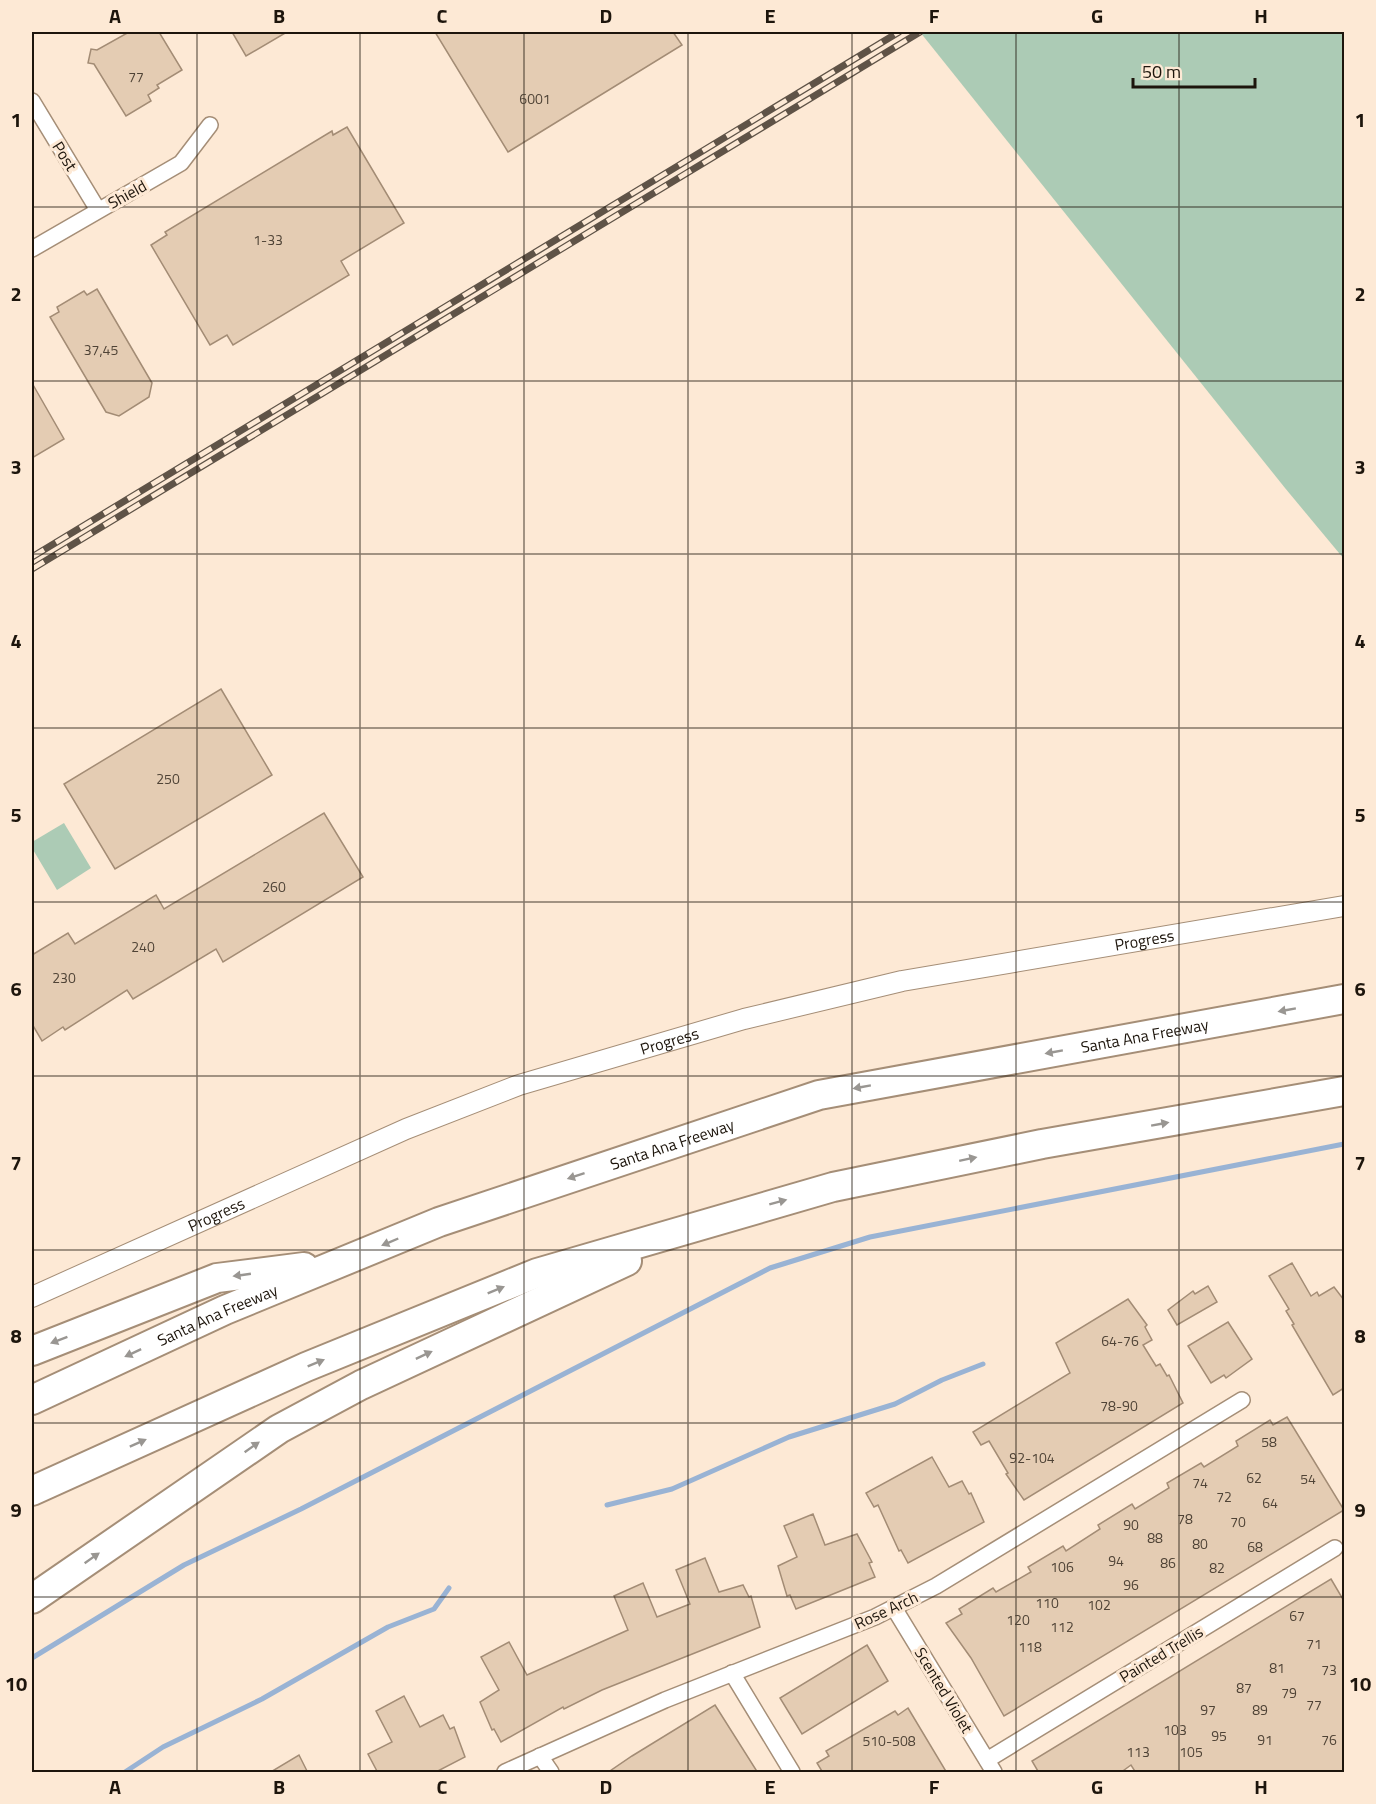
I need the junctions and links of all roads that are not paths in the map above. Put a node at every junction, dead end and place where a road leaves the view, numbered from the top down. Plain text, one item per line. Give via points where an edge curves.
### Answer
1 (32, 101) edge
2 (210, 125) dead end
3 (98, 210) junction
4 (32, 249) edge
5 (1344, 906) edge
6 (1344, 999) edge
7 (1344, 1091) edge
8 (722, 1218) junction
9 (342, 1262) junction
10 (32, 1297) edge
11 (32, 1351) edge
12 (32, 1400) edge
13 (1242, 1400) dead end
14 (85, 1467) junction
15 (32, 1491) edge
16 (32, 1499) edge
17 (1335, 1548) dead end
18 (32, 1599) edge
19 (894, 1608) junction
20 (732, 1673) junction
21 (540, 1756) junction
22 (991, 1766) edge
23 (505, 1773) edge
24 (550, 1773) edge
25 (792, 1773) edge

1 - 3 street, Post
2 - 3 street, Shield via 181,163
3 - 4 street, Shield
5 - 10 street, Progress via 902,981 744,1019 519,1085 406,1130
6 -> 9 highway, Santa Ana Freeway via 819,1095 439,1222
8 -> 7 highway via 833,1187 1041,1144
14 -> 8 highway via 306,1367 537,1273
18 -> 8 highway via 279,1429 361,1385
9 -> 11 highway via 217,1278
9 -> 12 highway, Santa Ana Freeway
13 - 19 street, Rose Arch
14 - 15 highway
14 - 16 highway
17 - 22 street, Painted Trellis
19 - 20 street, Rose Arch
19 - 22 street, Scented Violet
20 - 21 street, Rose Arch
20 - 25 street
21 - 23 street, Rose Arch
21 - 24 street

